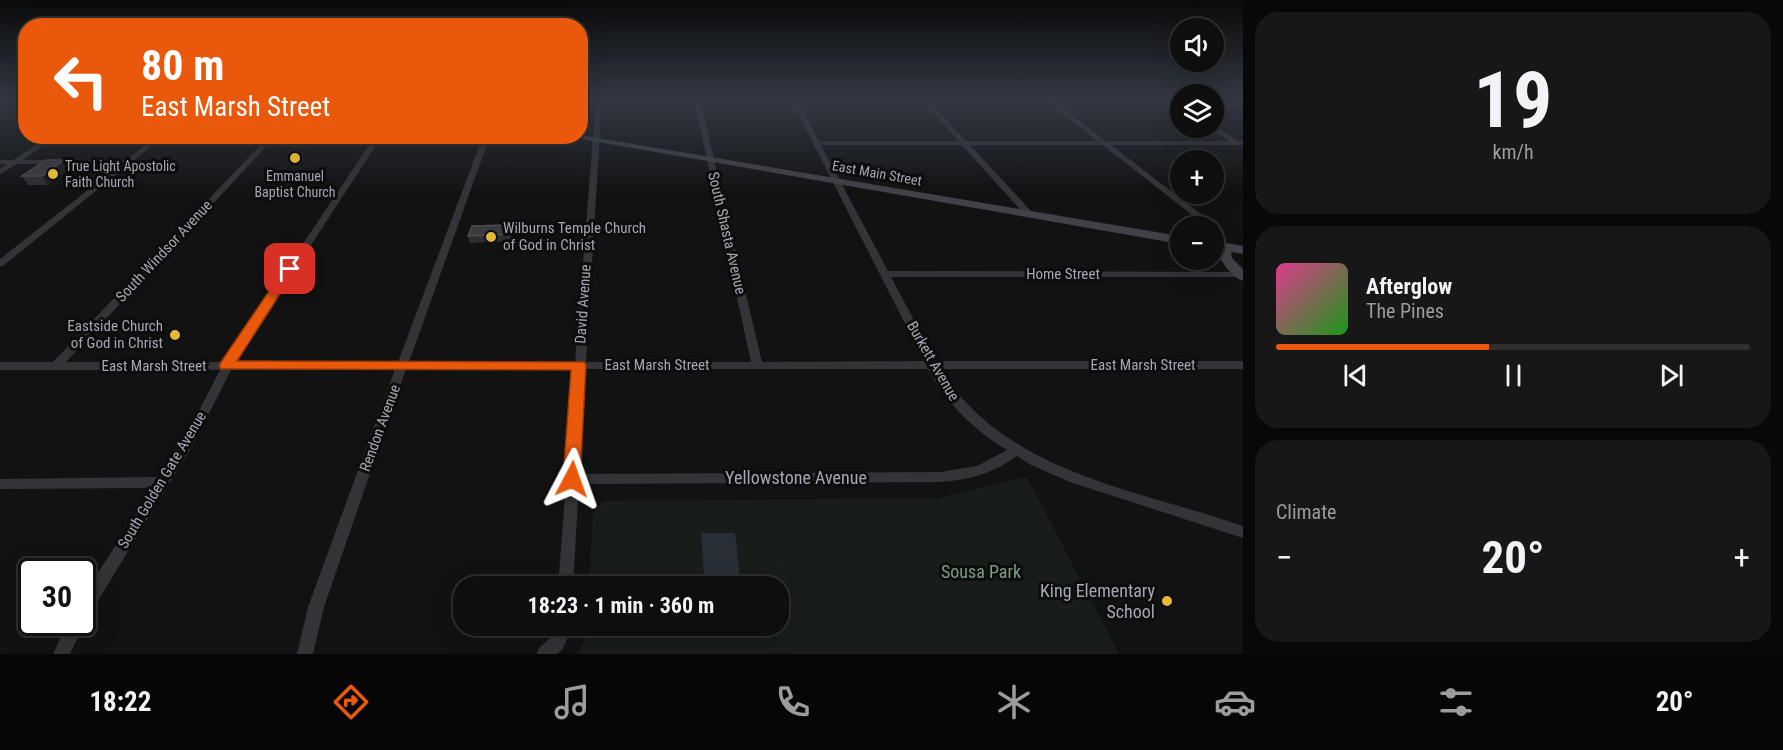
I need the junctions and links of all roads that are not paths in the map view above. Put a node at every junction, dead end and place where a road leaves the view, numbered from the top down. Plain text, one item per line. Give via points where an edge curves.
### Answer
1 (597, 131) edge
2 (704, 131) edge
3 (810, 131) edge
4 (952, 131) edge
5 (1088, 131) edge
6 (1224, 135) edge
7 (588, 140) edge
8 (596, 141) junction
9 (817, 143) junction
10 (964, 143) junction
11 (1104, 143) junction
12 (42, 144) edge
13 (151, 144) edge
14 (265, 144) edge
15 (374, 144) edge
16 (484, 144) edge
17 (1241, 144) edge
18 (710, 160) junction
19 (0, 162) edge
20 (15, 162) junction
21 (129, 162) junction
22 (0, 172) edge
23 (836, 182) junction
24 (1029, 214) junction
25 (1197, 216) edge
26 (1170, 238) edge
27 (1224, 247) edge
28 (1243, 250) edge
29 (1224, 256) edge
30 (0, 264) edge
31 (885, 274) junction
32 (1242, 276) edge
33 (402, 365) junction
34 (579, 365) junction
35 (757, 365) junction
36 (932, 365) junction
37 (1243, 365) edge
38 (0, 366) edge
39 (56, 366) junction
40 (226, 366) junction
41 (1015, 452) junction
42 (572, 479) junction
43 (165, 482) junction
44 (0, 484) edge
45 (1243, 532) edge
46 (566, 576) edge
47 (96, 590) edge
48 (69, 636) edge
49 (560, 636) edge
50 (59, 653) edge
51 (305, 654) edge
52 (545, 654) edge

1 - 8 street, David Avenue
2 - 18 street, South Shasta Avenue
3 - 9 street, Burkett Avenue
4 - 10 street
5 - 11 street
6 - 17 street
7 - 8 main road, East Main Street
8 - 18 main road, East Main Street
8 - 34 street, David Avenue
9 - 10 street
9 - 23 street, Burkett Avenue
10 - 11 street
10 - 24 street
11 - 17 street
11 - 25 street
12 - 20 street
13 - 21 street
14 - 39 street, South Windsor Avenue
15 - 40 street, South Golden Gate Avenue
16 - 33 street, Rendon Avenue
18 - 23 main road, East Main Street
18 - 35 street, South Shasta Avenue
19 - 20 street
20 - 21 street
20 - 22 street
21 - 30 street
23 - 24 main road, East Main Street
23 - 31 street, Burkett Avenue
24 - 26 main road, East Main Street
27 - 28 main road
29 - 32 main road
31 - 32 street, Home Street
31 - 36 street, Burkett Avenue
33 - 34 street, East Marsh Street
33 - 40 street, East Marsh Street
33 - 51 street, Rendon Avenue via 316,608
34 - 35 street, East Marsh Street
34 - 42 street, David Avenue
35 - 36 street, East Marsh Street
36 - 37 street, East Marsh Street
36 - 41 street, Burkett Avenue via 961,408
38 - 39 street, East Marsh Street
39 - 40 street, East Marsh Street
40 - 43 street, South Golden Gate Avenue
41 - 42 street, Yellowstone Avenue via 983,470 941,477
41 - 45 street, Burkett Avenue via 1080,481
42 - 46 street, David Avenue
43 - 44 street
43 - 47 street, South Golden Gate Avenue
48 - 50 street
49 - 52 street

